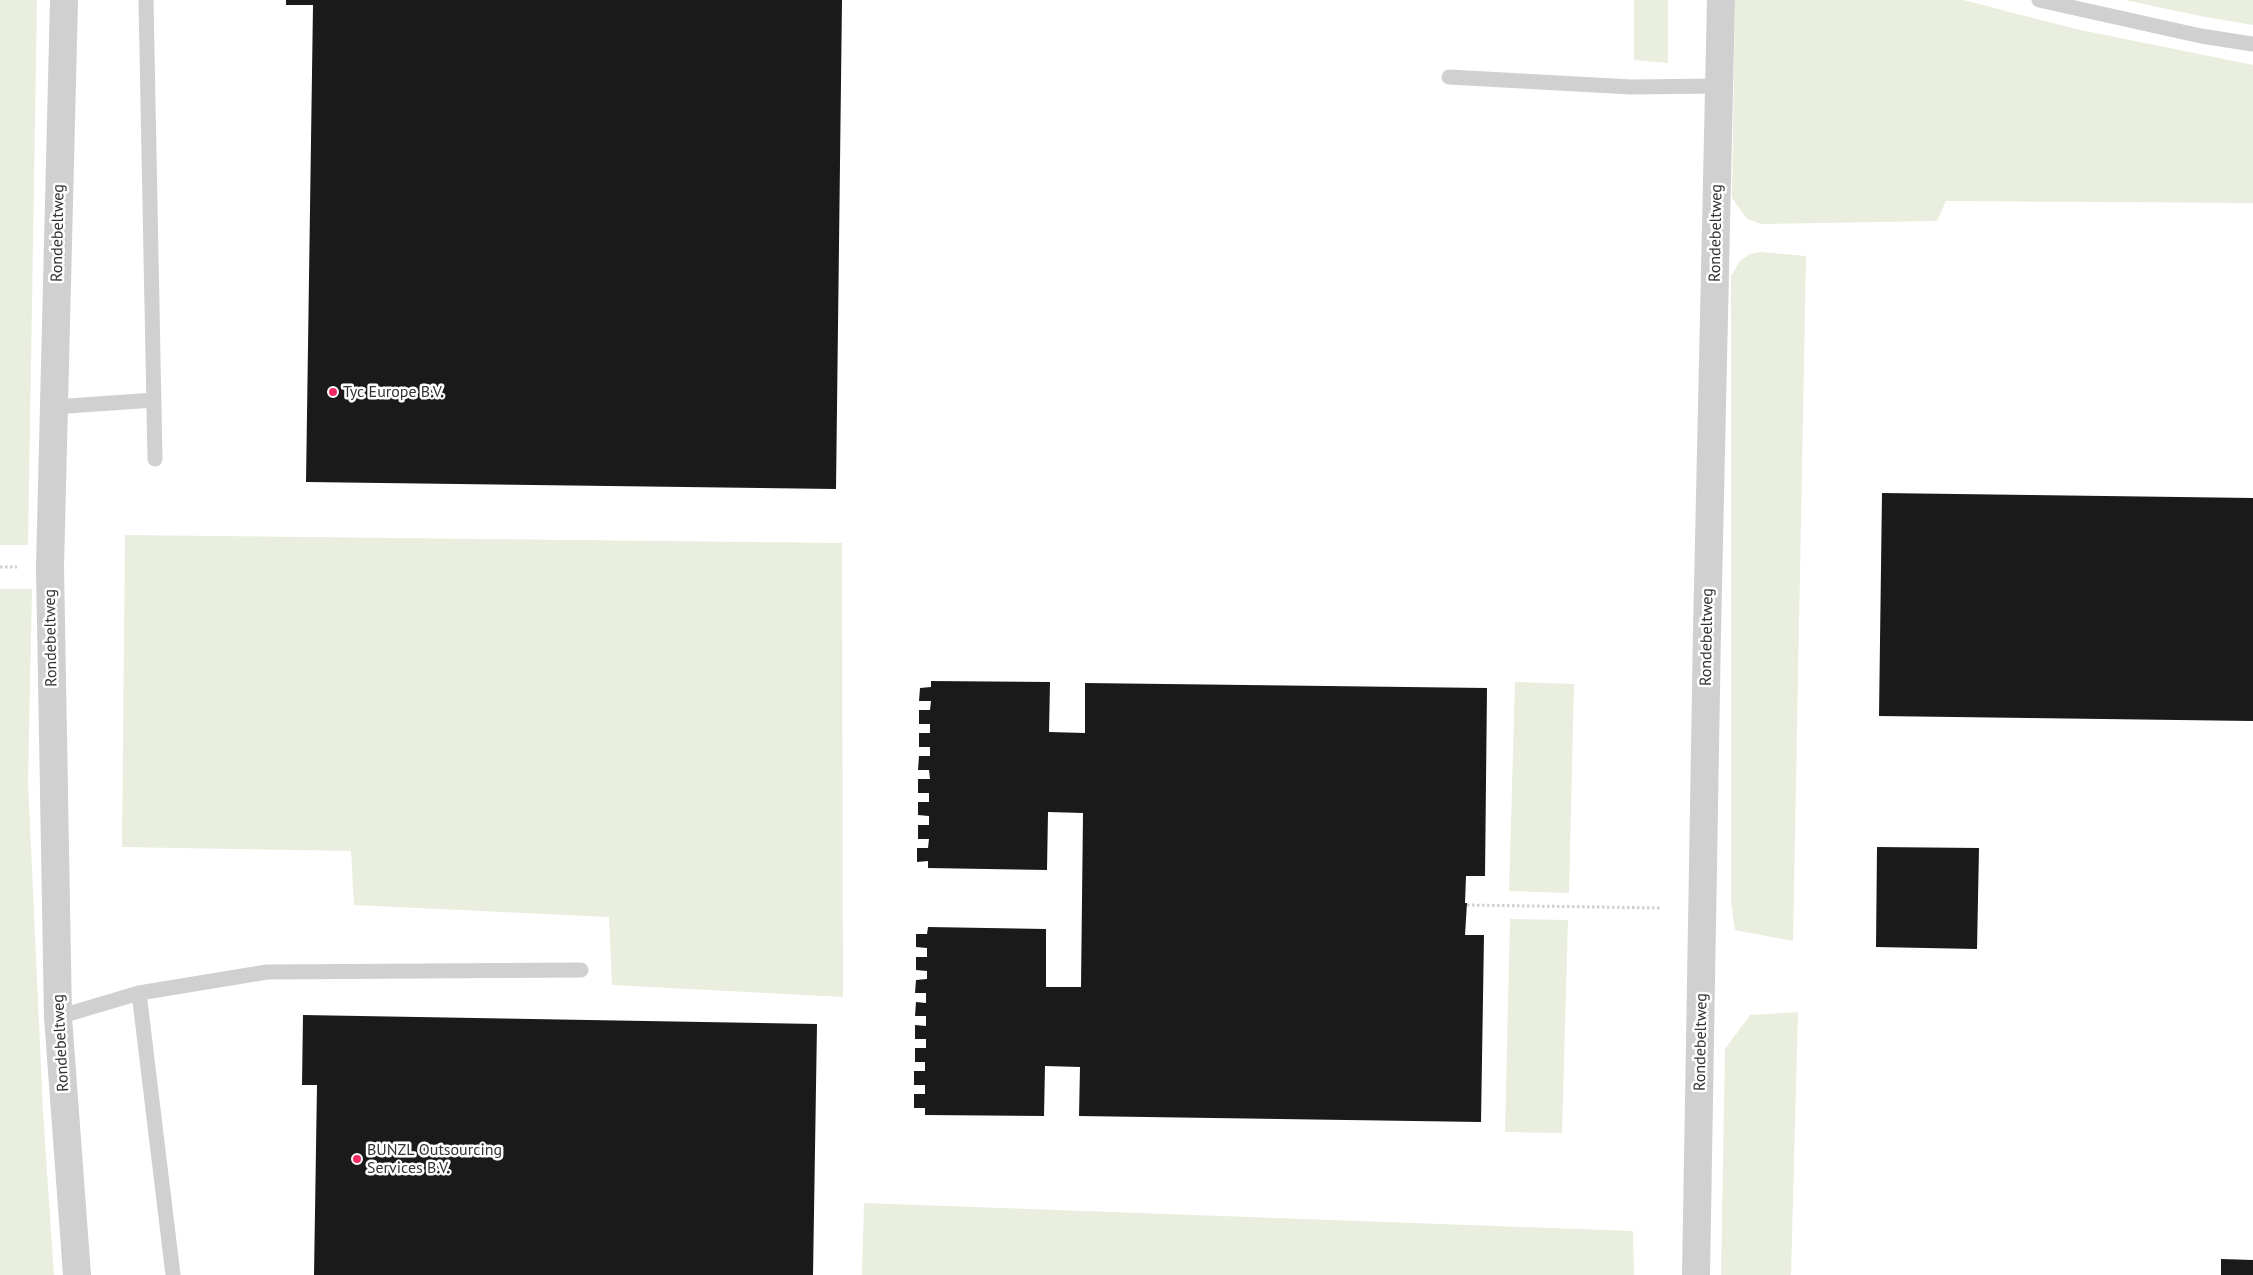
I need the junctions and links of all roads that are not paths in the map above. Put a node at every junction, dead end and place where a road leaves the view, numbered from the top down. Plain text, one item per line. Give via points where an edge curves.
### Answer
1 (64, 0) edge
2 (146, 0) edge
3 (1721, 0) edge
4 (2039, 0) edge
5 (2253, 44) edge
6 (1450, 77) dead end
7 (1719, 86) junction
8 (154, 400) junction
9 (54, 407) junction
10 (155, 459) dead end
11 (580, 970) dead end
12 (139, 993) junction
13 (58, 1017) junction
14 (77, 1275) edge
15 (173, 1275) edge
16 (1696, 1275) edge

1 - 9 street, Rondebeltweg
2 - 8 lane
3 - 7 street, Rondebeltweg
4 - 5 lane
6 - 7 lane via 1631,87
7 - 16 street, Rondebeltweg
8 - 9 lane
8 - 10 lane
9 - 13 street, Rondebeltweg via 50,567
11 - 12 lane via 267,972
12 - 13 lane
12 - 15 lane
13 - 14 street, Rondebeltweg

